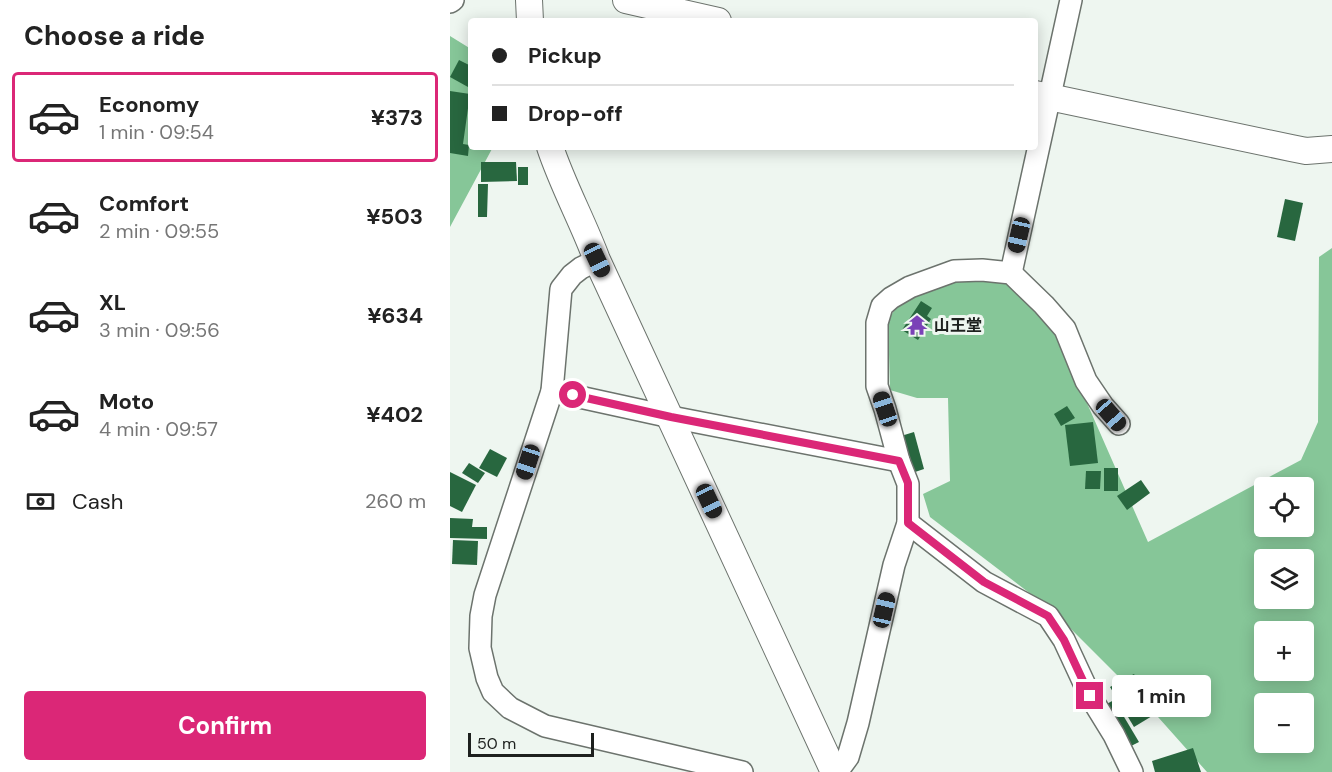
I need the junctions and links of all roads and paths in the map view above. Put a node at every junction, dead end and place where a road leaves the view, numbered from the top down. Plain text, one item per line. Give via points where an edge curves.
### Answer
1 (529, 0) edge
2 (626, 0) edge
3 (1071, 0) edge
4 (530, 18) edge
5 (704, 18) edge
6 (1042, 96) edge
7 (1038, 119) edge
8 (1332, 149) edge
9 (551, 150) edge
10 (1033, 150) edge
11 (597, 260) junction
12 (1011, 273) junction
13 (552, 391) junction
14 (671, 417) junction
15 (1119, 424) dead end
16 (899, 461) junction
17 (908, 523) junction
18 (742, 772) edge
19 (835, 772) edge
20 (1132, 772) edge

1 - 4 street
2 - 5 street
3 - 6 street
6 - 7 street
6 - 8 street via 1306,151
9 - 11 street
10 - 12 street
11 - 13 street via 572,275 561,289
11 - 14 street
12 - 15 street via 1065,329 1086,381
12 - 16 street via 954,271 910,287 882,306 877,323 877,386
13 - 14 street
13 - 18 street via 485,595 480,648 493,692 510,708 545,726
14 - 16 street
14 - 19 street
16 - 17 street via 908,483
17 - 19 street via 894,565 858,723 848,757
17 - 20 street via 984,582 1048,616

